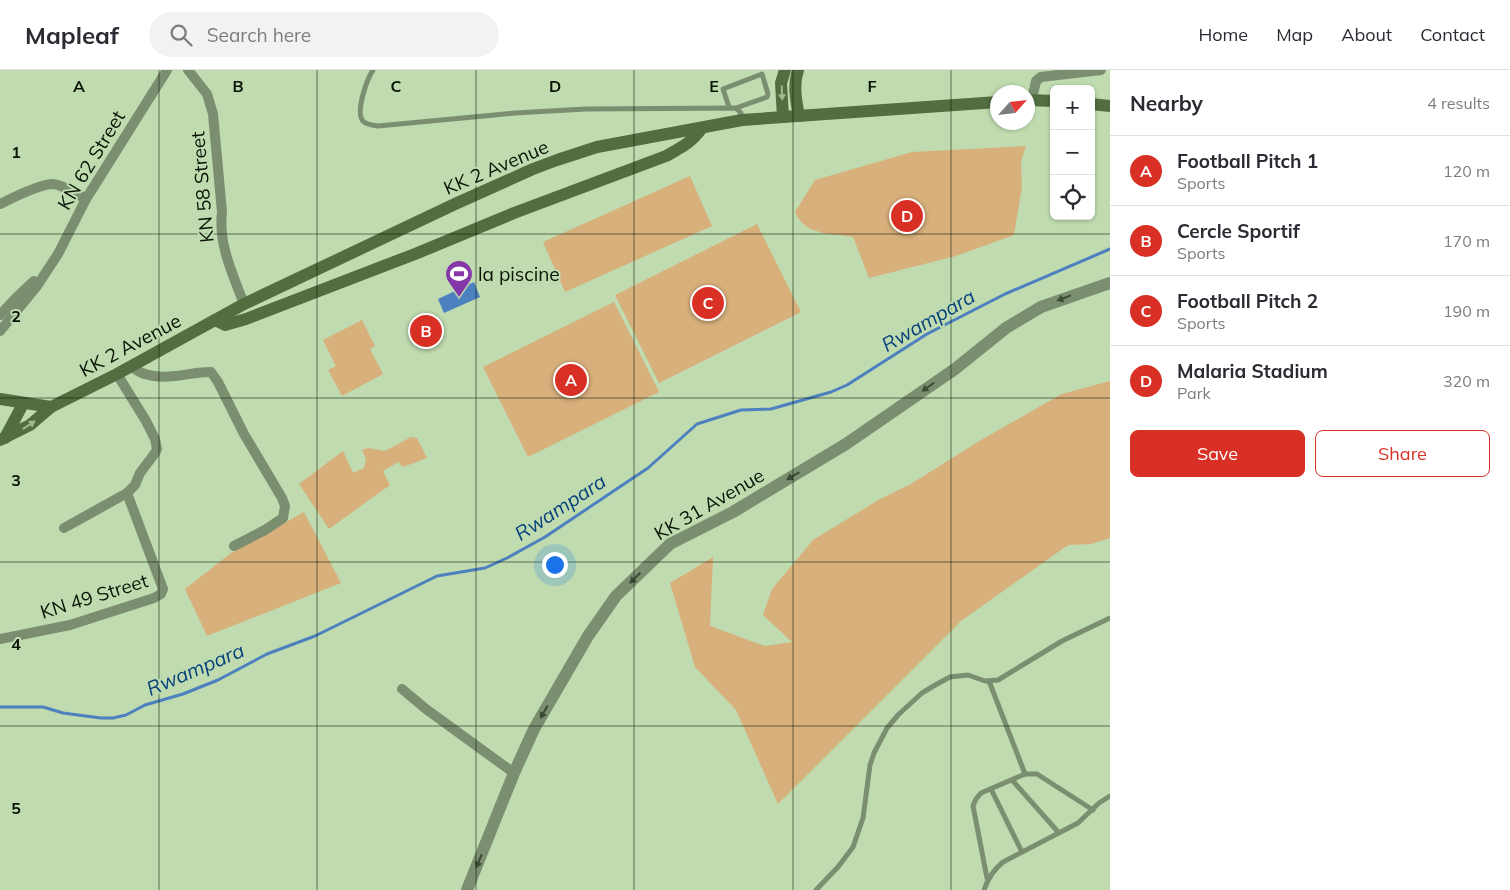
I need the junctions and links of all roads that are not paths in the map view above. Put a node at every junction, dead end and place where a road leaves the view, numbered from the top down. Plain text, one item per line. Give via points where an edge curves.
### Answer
1 (167, 70) edge
2 (188, 70) edge
3 (373, 70) edge
4 (785, 70) edge
5 (798, 70) edge
6 (1101, 70) edge
7 (1035, 85) edge
8 (1035, 100) edge
9 (1050, 101) edge
10 (990, 103) edge
11 (1095, 104) edge
12 (1110, 106) edge
13 (729, 107) junction
14 (736, 108) junction
15 (799, 116) junction
16 (783, 117) junction
17 (742, 120) junction
18 (702, 128) junction
19 (86, 199) junction
20 (0, 204) edge
21 (48, 268) junction
22 (1110, 283) edge
23 (244, 304) junction
24 (0, 316) edge
25 (215, 320) junction
26 (0, 331) edge
27 (132, 366) junction
28 (117, 374) junction
29 (0, 399) edge
30 (23, 404) junction
31 (51, 407) junction
32 (3, 439) edge
33 (127, 493) junction
34 (64, 528) dead end
35 (234, 546) dead end
36 (1110, 618) edge
37 (0, 639) edge
38 (989, 681) junction
39 (402, 689) dead end
40 (514, 773) junction
41 (1025, 774) junction
42 (1012, 780) junction
43 (991, 789) junction
44 (1110, 796) edge
45 (1093, 810) junction
46 (1059, 833) junction
47 (1022, 852) junction
48 (987, 878) junction
49 (467, 890) edge
50 (816, 890) edge
51 (984, 890) edge

1 - 19 street, KN 62 Street
2 - 23 street, KN 58 Street via 207,94 213,114 224,247
3 - 13 lane via 364,92 360,116 368,124 378,126 586,109
4 -> 16 main road
5 - 15 main road via 795,81
6 - 7 street via 1041,77
8 - 9 main road
10 - 15 main road, KK 2 Avenue
11 - 12 main road
13 - 14 lane
13 - 14 lane via 723,90 762,74 767,97
14 - 17 lane
15 - 16 main road, KK 2 Avenue
16 - 17 main road, KK 2 Avenue
17 - 18 main road, KK 2 Avenue
18 - 23 main road, KK 2 Avenue via 597,148 557,160 455,204
18 - 25 main road via 695,138 666,156 246,319 225,325
19 - 20 street via 52,184
19 - 21 street, KN 62 Street
21 - 24 street, KN 62 Street
21 - 26 street, KN 62 Street
22 -> 40 street, KK 31 Avenue via 1041,307 1006,328 955,369 846,444 733,512 670,544 616,596 588,636 534,729
23 - 25 main road, KK 2 Avenue
25 - 27 main road, KK 2 Avenue
27 - 28 main road, KK 2 Avenue
27 - 35 street via 144,374 162,377 211,372 218,382 285,506 283,518
28 - 31 main road, KK 2 Avenue
28 - 33 street via 146,421 157,449
29 - 30 main road
30 - 31 main road
30 - 32 main road, KK 2 Avenue
32 -> 31 main road, KK 2 Avenue via 30,425
33 - 34 street
33 - 37 street, KN 49 Street via 163,584 161,594 70,625
36 - 38 lane via 1062,641 998,680
38 - 41 lane
38 - 50 lane via 968,675 943,680 922,693 887,728 870,765 863,818 853,847
39 - 40 street
40 -> 49 street, KK 31 Avenue
41 - 42 lane
41 - 45 lane via 1037,774
42 - 43 lane
42 - 46 lane
43 - 47 lane
43 - 48 lane via 981,793 973,806
44 - 45 lane
45 - 46 lane
46 - 47 lane
47 - 48 lane via 996,867
48 - 51 lane

